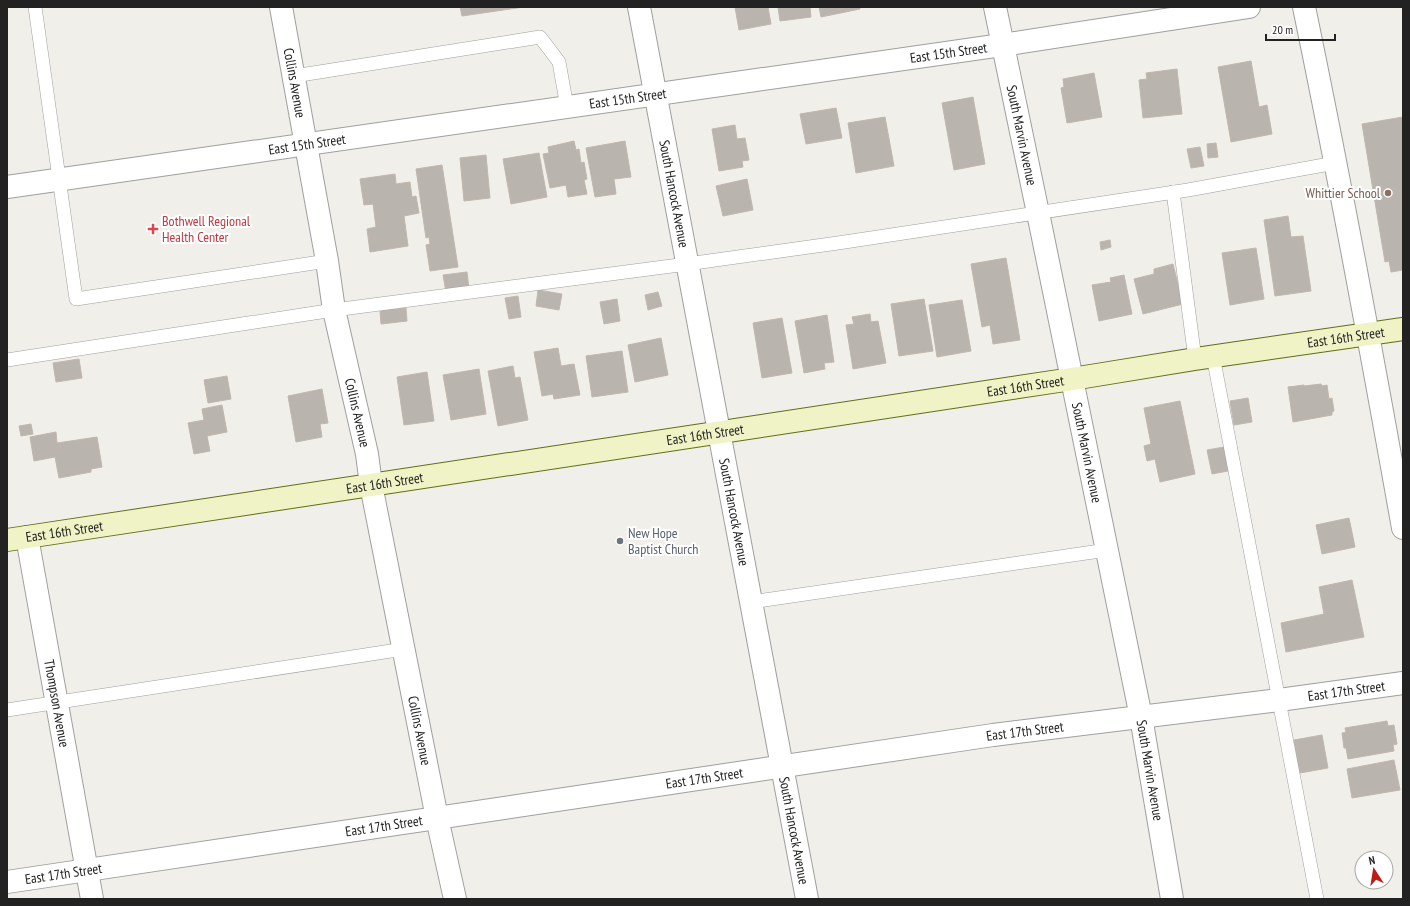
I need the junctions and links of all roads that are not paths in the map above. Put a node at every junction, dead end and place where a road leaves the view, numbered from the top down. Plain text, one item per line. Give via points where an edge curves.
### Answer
1 (34, 7) edge
2 (281, 7) edge
3 (639, 7) edge
4 (995, 7) edge
5 (1249, 7) edge
6 (1304, 7) edge
7 (1002, 45) junction
8 (294, 76) junction
9 (656, 94) junction
10 (567, 107) junction
11 (306, 145) junction
12 (1335, 163) junction
13 (59, 180) junction
14 (7, 187) edge
15 (1173, 192) junction
16 (1038, 213) junction
17 (327, 261) junction
18 (687, 264) junction
19 (334, 310) junction
20 (1403, 328) edge
21 (1368, 334) junction
22 (1204, 358) junction
23 (7, 360) edge
24 (1072, 379) junction
25 (719, 432) junction
26 (371, 485) junction
27 (1403, 528) edge
28 (17, 538) edge
29 (1107, 550) junction
30 (751, 602) junction
31 (404, 649) junction
32 (1403, 684) edge
33 (1279, 700) junction
34 (57, 702) junction
35 (7, 710) edge
36 (1141, 717) junction
37 (782, 766) junction
38 (437, 818) junction
39 (87, 870) junction
40 (7, 882) edge
41 (92, 899) edge
42 (454, 899) edge
43 (807, 899) edge
44 (1172, 899) edge
45 (1317, 899) edge

1 - 13 lane
2 - 8 street, Collins Avenue
3 - 9 street, South Hancock Avenue
4 - 7 street, South Marvin Avenue
5 - 7 street, East 15th Street
6 - 12 street
7 - 9 street, East 15th Street
7 - 16 street, South Marvin Avenue
8 - 10 lane via 540,37 559,62
8 - 11 street, Collins Avenue
9 - 10 street, East 15th Street
9 - 18 street, South Hancock Avenue
10 - 11 street, East 15th Street
11 - 13 street, East 15th Street
11 - 17 street, Collins Avenue
12 - 15 lane
12 - 21 street
13 - 14 street, East 15th Street
13 - 17 lane via 76,299
15 - 16 lane
15 - 22 lane
16 - 18 lane
16 - 24 street, South Marvin Avenue
17 - 19 street, Collins Avenue
18 - 19 lane
18 - 25 street, South Hancock Avenue
19 - 23 lane
19 - 26 street, Collins Avenue via 367,454
20 - 21 street, East 16th Street
21 - 22 street, East 16th Street
21 - 27 street
22 - 24 street, East 16th Street
22 - 33 lane
24 - 25 street, East 16th Street
24 - 29 street, South Marvin Avenue
25 - 26 street, East 16th Street
25 - 30 street, South Hancock Avenue
26 - 28 street, East 16th Street
26 - 31 street, Collins Avenue
28 - 34 street, Thompson Avenue
29 - 30 lane
29 - 36 street, South Marvin Avenue
30 - 37 street, South Hancock Avenue
31 - 34 lane
31 - 38 street, Collins Avenue
32 - 33 street, East 17th Street
33 - 36 street, East 17th Street
33 - 45 lane
34 - 35 lane
34 - 39 street, Thompson Avenue
36 - 37 street, East 17th Street
36 - 44 street, South Marvin Avenue
37 - 38 street, East 17th Street
37 - 43 street, South Hancock Avenue
38 - 39 street, East 17th Street
38 - 42 street, Collins Avenue
39 - 40 street, East 17th Street
39 - 41 street, Thompson Avenue

